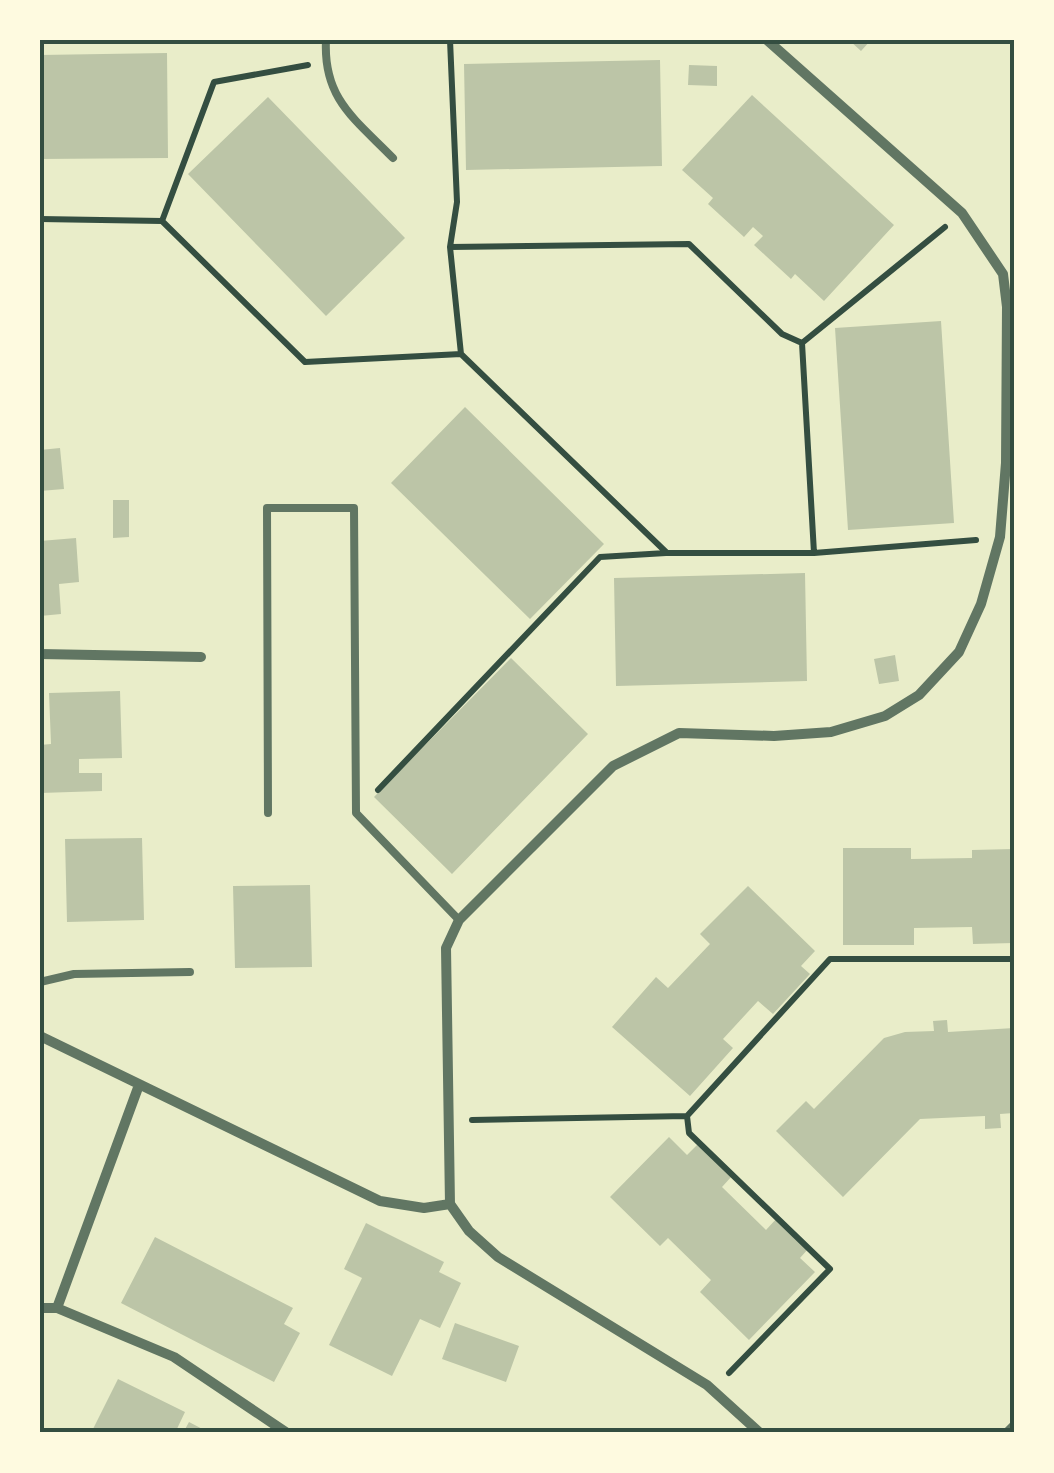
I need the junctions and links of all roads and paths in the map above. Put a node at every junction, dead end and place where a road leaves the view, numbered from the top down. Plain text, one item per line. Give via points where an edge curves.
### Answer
1 (326, 40) edge
2 (450, 40) edge
3 (767, 40) edge
4 (325, 62) junction
5 (393, 158) dead end
6 (962, 213) junction
7 (40, 220) edge
8 (162, 221) junction
9 (450, 247) junction
10 (1009, 273) edge
11 (802, 343) junction
12 (460, 354) junction
13 (1000, 538) junction
14 (667, 553) junction
15 (814, 554) junction
16 (40, 654) edge
17 (201, 656) dead end
18 (356, 813) junction
19 (268, 814) dead end
20 (459, 920) junction
21 (1014, 959) edge
22 (190, 972) dead end
23 (40, 982) edge
24 (40, 1036) edge
25 (139, 1085) junction
26 (687, 1116) junction
27 (451, 1120) junction
28 (450, 1204) junction
29 (40, 1308) edge
30 (57, 1308) junction
31 (724, 1378) dead end
32 (1014, 1426) edge
33 (287, 1433) edge
34 (760, 1433) edge
35 (1008, 1433) edge

1 - 4 lane
2 - 9 path via 457,202
3 - 6 street
4 - 5 lane via 337,100
4 - 8 path via 214,82
6 - 10 street
6 - 11 path
7 - 8 path
8 - 12 path via 305,362
9 - 11 path via 689,244 782,334
9 - 12 path
10 - 13 street
11 - 15 path
12 - 14 path
13 - 15 path
13 - 20 street via 960,652 919,695 884,716 830,732 679,733 613,766
14 - 15 path
14 - 18 path via 600,557
16 - 17 street
18 - 19 lane via 354,508 266,508
18 - 20 lane
20 - 27 street via 446,948
21 - 26 path via 830,958
22 - 23 lane via 74,974
24 - 25 street
25 - 28 street via 380,1201 424,1208
25 - 30 street
26 - 27 path
26 - 31 path via 689,1133 830,1270
27 - 28 street
28 - 34 street via 498,1257 707,1385
29 - 30 street
30 - 33 street via 174,1356
32 - 35 street

